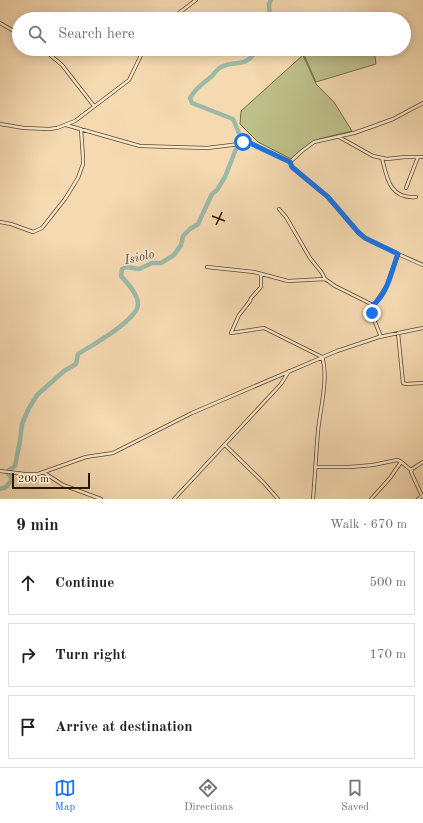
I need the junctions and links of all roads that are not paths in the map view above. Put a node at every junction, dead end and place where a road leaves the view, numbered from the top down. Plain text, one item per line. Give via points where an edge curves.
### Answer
1 (196, 0) edge
2 (180, 12) edge
3 (0, 23) edge
4 (12, 30) edge
5 (51, 56) edge
6 (141, 56) edge
7 (423, 103) edge
8 (94, 106) junction
9 (0, 124) edge
10 (66, 125) junction
11 (81, 130) junction
12 (338, 136) junction
13 (418, 157) junction
14 (382, 158) junction
15 (423, 158) edge
16 (290, 162) junction
17 (406, 188) dead end
18 (416, 198) dead end
19 (279, 209) dead end
20 (0, 222) edge
21 (398, 254) junction
22 (423, 265) edge
23 (207, 267) dead end
24 (261, 274) junction
25 (325, 279) junction
26 (373, 305) junction
27 (423, 328) edge
28 (398, 333) junction
29 (381, 336) junction
30 (322, 357) junction
31 (290, 370) junction
32 (423, 383) edge
33 (225, 445) junction
34 (401, 462) junction
35 (423, 462) edge
36 (315, 467) junction
37 (411, 470) junction
38 (0, 471) edge
39 (42, 472) junction
40 (422, 497) edge
41 (101, 499) edge
42 (174, 499) edge
43 (278, 499) edge
44 (313, 499) edge
45 (371, 499) edge
46 (418, 499) edge

1 - 2 street
3 - 4 street
5 - 8 street via 62,65
6 - 8 street via 129,80
7 - 12 street via 393,119
8 - 10 street
9 - 10 street via 37,129
10 - 11 street
11 - 16 street via 132,145 152,148 207,148 250,143
11 - 20 street via 82,170 73,187 42,228 33,232
12 - 14 street via 373,156
12 - 16 street via 314,142
13 - 14 street
13 - 15 street
13 - 17 street
14 - 18 street via 391,188 399,194
16 - 21 street via 292,167 328,197 365,238
19 - 25 street
21 - 22 street
21 - 26 street via 388,285
23 - 24 street
24 - 25 street via 288,281
24 - 30 street via 261,287 239,315 231,333 264,328
25 - 26 street
26 - 29 street via 373,318
27 - 28 street
28 - 29 street
28 - 32 street via 403,383
29 - 30 street
30 - 31 street
30 - 36 street via 324,376
31 - 33 street via 281,384
31 - 39 street via 118,450 86,457
33 - 42 street
33 - 43 street
34 - 36 street via 397,460 350,467
34 - 37 street
34 - 45 street
35 - 37 street
36 - 44 street
37 - 40 street
38 - 39 street via 33,474
39 - 41 street via 63,485
40 - 46 street

